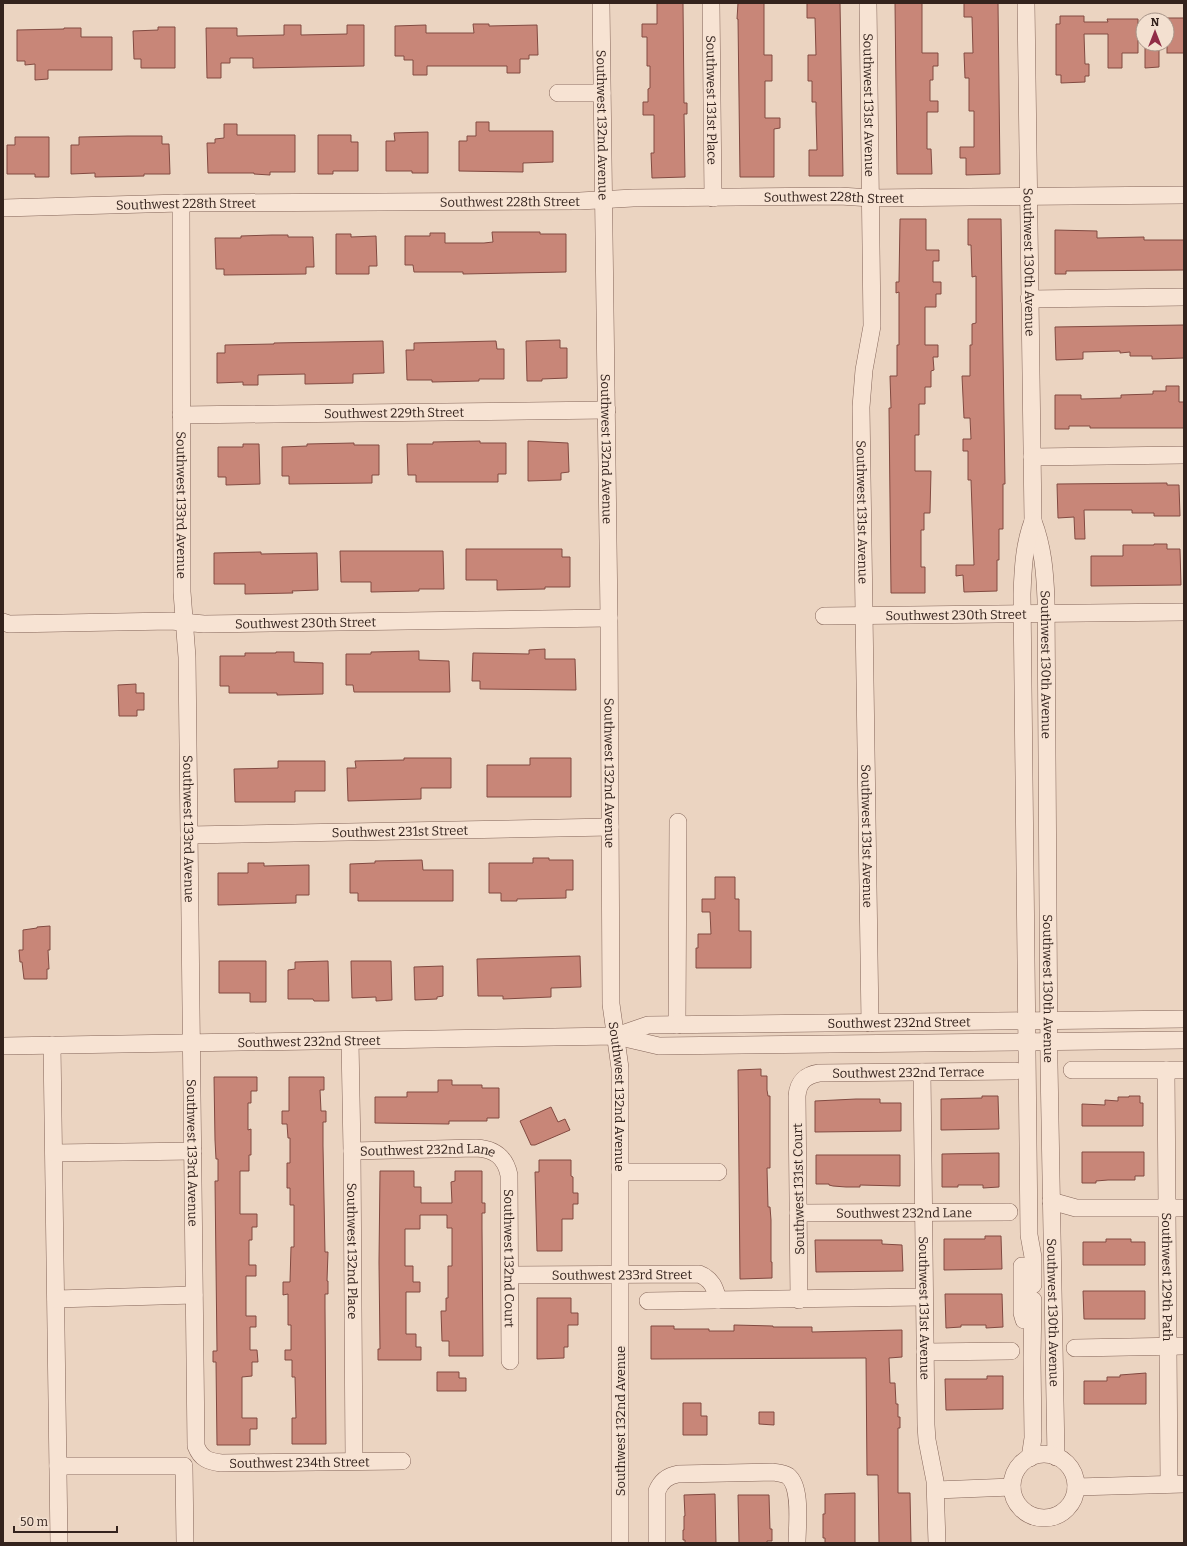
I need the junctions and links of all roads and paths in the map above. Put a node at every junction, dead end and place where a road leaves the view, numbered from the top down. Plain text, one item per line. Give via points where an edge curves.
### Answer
1 (601, 3) edge
2 (711, 3) edge
3 (868, 3) edge
4 (1026, 3) edge
5 (558, 93) dead end
6 (602, 93) junction
7 (1184, 195) edge
8 (1028, 196) junction
9 (713, 198) junction
10 (871, 198) junction
11 (604, 199) junction
12 (181, 203) junction
13 (3, 208) edge
14 (1184, 298) edge
15 (1029, 299) junction
16 (607, 410) junction
17 (181, 415) junction
18 (1184, 455) edge
19 (1032, 457) junction
20 (1033, 521) junction
21 (1184, 612) edge
22 (1046, 613) junction
23 (1023, 614) junction
24 (824, 616) dead end
25 (864, 616) junction
26 (609, 618) junction
27 (3, 622) edge
28 (186, 623) junction
29 (678, 822) dead end
30 (610, 827) junction
31 (189, 834) junction
32 (1184, 1019) edge
33 (1027, 1021) junction
34 (1049, 1021) junction
35 (870, 1023) junction
36 (677, 1025) junction
37 (616, 1036) junction
38 (1184, 1040) edge
39 (350, 1041) junction
40 (1027, 1042) junction
41 (1049, 1042) junction
42 (192, 1043) junction
43 (3, 1046) edge
44 (52, 1046) junction
45 (1072, 1070) dead end
46 (1166, 1070) junction
47 (1184, 1070) edge
48 (1015, 1071) dead end
49 (922, 1072) junction
50 (803, 1080) joint
51 (193, 1151) junction
52 (352, 1151) junction
53 (54, 1153) junction
54 (501, 1158) joint
55 (620, 1172) junction
56 (718, 1172) dead end
57 (1050, 1201) junction
58 (1167, 1208) junction
59 (1184, 1208) edge
60 (924, 1212) junction
61 (1009, 1212) dead end
62 (798, 1213) junction
63 (1029, 1235) junction
64 (620, 1274) junction
65 (510, 1275) junction
66 (194, 1295) junction
67 (924, 1297) junction
68 (56, 1299) junction
69 (1034, 1299) junction
70 (718, 1300) junction
71 (799, 1300) junction
72 (648, 1301) dead end
73 (1053, 1312) junction
74 (1176, 1346) edge
75 (1076, 1348) dead end
76 (1011, 1351) dead end
77 (925, 1352) junction
78 (1032, 1358) junction
79 (510, 1361) dead end
80 (199, 1453) junction
81 (1056, 1457) junction
82 (1030, 1458) junction
83 (402, 1460) dead end
84 (354, 1462) junction
85 (58, 1466) junction
86 (184, 1466) junction
87 (1177, 1484) edge
88 (1012, 1487) junction
89 (1076, 1487) junction
90 (936, 1490) junction
91 (59, 1543) edge
92 (185, 1543) edge
93 (620, 1543) edge
94 (657, 1543) edge
95 (797, 1543) edge
96 (937, 1543) edge

1 - 6 street, Southwest 132nd Avenue
2 - 9 street, Southwest 131st Place
3 - 10 street, Southwest 131st Avenue
4 - 8 street, Southwest 130th Avenue
5 - 6 street
6 - 11 street, Southwest 132nd Avenue
7 - 8 street, Southwest 228th Street
8 - 10 street, Southwest 228th Street
8 - 15 street, Southwest 130th Avenue
9 - 10 street, Southwest 228th Street
9 - 11 street, Southwest 228th Street
10 - 25 street, Southwest 131st Avenue via 872,326 864,370 861,407
11 - 12 street, Southwest 228th Street
11 - 16 street, Southwest 132nd Avenue
12 - 13 street, Southwest 228th Street
12 - 17 street, Southwest 133rd Avenue
14 - 15 street
15 - 19 street, Southwest 130th Avenue
16 - 17 street, Southwest 229th Street
16 - 26 street, Southwest 132nd Avenue
17 - 28 street, Southwest 133rd Avenue via 182,592
18 - 19 street
19 - 20 street, Southwest 130th Avenue
20 - 22 street, Southwest 130th Avenue via 1044,559
20 - 23 street, Southwest 130th Avenue via 1026,543 1023,568
21 - 22 street, Southwest 230th Street
22 - 23 street, Southwest 230th Street
22 - 34 street, Southwest 130th Avenue
23 - 25 street, Southwest 230th Street
23 - 33 street, Southwest 130th Avenue
24 - 25 street, Southwest 230th Street
25 - 35 street, Southwest 131st Avenue
26 - 28 street, Southwest 230th Street
26 - 30 street, Southwest 132nd Avenue
27 - 28 street, Southwest 230th Street
28 - 31 street, Southwest 133rd Avenue
29 - 36 street
30 - 31 street, Southwest 231st Street
30 - 37 street, Southwest 132nd Avenue via 611,1004
31 - 42 street, Southwest 133rd Avenue
32 - 34 street, Southwest 232nd Street
33 - 34 street, Southwest 232nd Street
33 - 35 street, Southwest 232nd Street
33 - 40 street, Southwest 130th Avenue
34 - 41 street, Southwest 130th Avenue
35 - 36 street, Southwest 232nd Street
36 - 37 street, Southwest 232nd Street via 648,1025
37 - 39 street, Southwest 232nd Street
37 - 40 street, Southwest 232nd Street via 659,1046
37 - 55 street, Southwest 132nd Avenue via 620,1068
38 - 41 street, Southwest 232nd Street
39 - 42 street, Southwest 232nd Street
39 - 52 street, Southwest 132nd Place
40 - 41 street, Southwest 232nd Street
40 - 63 street, Southwest 130th Avenue
41 - 57 street, Southwest 130th Avenue
42 - 44 street, Southwest 232nd Street
42 - 51 street, Southwest 133rd Avenue
43 - 44 street, Southwest 232nd Street
44 - 53 street
45 - 46 street
46 - 47 street
46 - 58 street, Southwest 129th Path
48 - 49 street, Southwest 232nd Terrace
49 - 50 street, Southwest 232nd Terrace via 820,1073
49 - 60 street, Southwest 131st Avenue
50 - 62 street, Southwest 131st Court via 797,1096
51 - 53 street
51 - 66 street, Southwest 133rd Avenue
52 - 54 street, Southwest 232nd Lane via 476,1148 490,1150
52 - 84 street, Southwest 132nd Place
53 - 68 street
54 - 65 street, Southwest 132nd Court via 509,1175
55 - 56 street
55 - 64 street, Southwest 132nd Avenue
57 - 58 street via 1076,1208
57 - 73 street, Southwest 130th Avenue
58 - 59 street
58 - 74 street, Southwest 129th Path
60 - 61 street, Southwest 232nd Lane
60 - 62 street, Southwest 232nd Lane
60 - 67 street, Southwest 131st Avenue
62 - 71 street, Southwest 131st Court
63 - 69 street, Southwest 130th Avenue via 1033,1257
63 - 78 street, Southwest 130th Avenue via 1021,1257 1022,1313
64 - 65 street, Southwest 233rd Street
64 - 70 street, Southwest 233rd Street via 699,1274 711,1282
64 - 93 street, Southwest 132nd Avenue
65 - 79 street, Southwest 132nd Court
66 - 68 street
66 - 80 street, Southwest 133rd Avenue via 195,1436
67 - 71 street, Southwest 233rd Street
67 - 77 street, Southwest 131st Avenue
68 - 85 street
69 - 73 street
69 - 78 street, Southwest 130th Avenue
70 - 71 street, Southwest 233rd Street
70 - 72 street, Southwest 233rd Street
73 - 81 street, Southwest 130th Avenue
74 - 75 street
74 - 87 street, Southwest 129th Path
76 - 77 street
77 - 90 street, Southwest 131st Avenue via 926,1432
78 - 82 street, Southwest 130th Avenue via 1033,1438
80 - 84 street, Southwest 234th Street via 204,1459 221,1463
80 - 86 street
81 - 82 street via 1043,1455
81 - 89 street via 1071,1469
82 - 88 street via 1019,1467
83 - 84 street, Southwest 234th Street
85 - 86 street
85 - 91 street
86 - 92 street
87 - 89 street
88 - 89 street via 1021,1508 1033,1516 1048,1518 1068,1508
88 - 90 street
90 - 96 street, Southwest 131st Avenue
94 - 95 street via 657,1496 661,1482 670,1476 772,1472 784,1474 794,1485 797,1495

